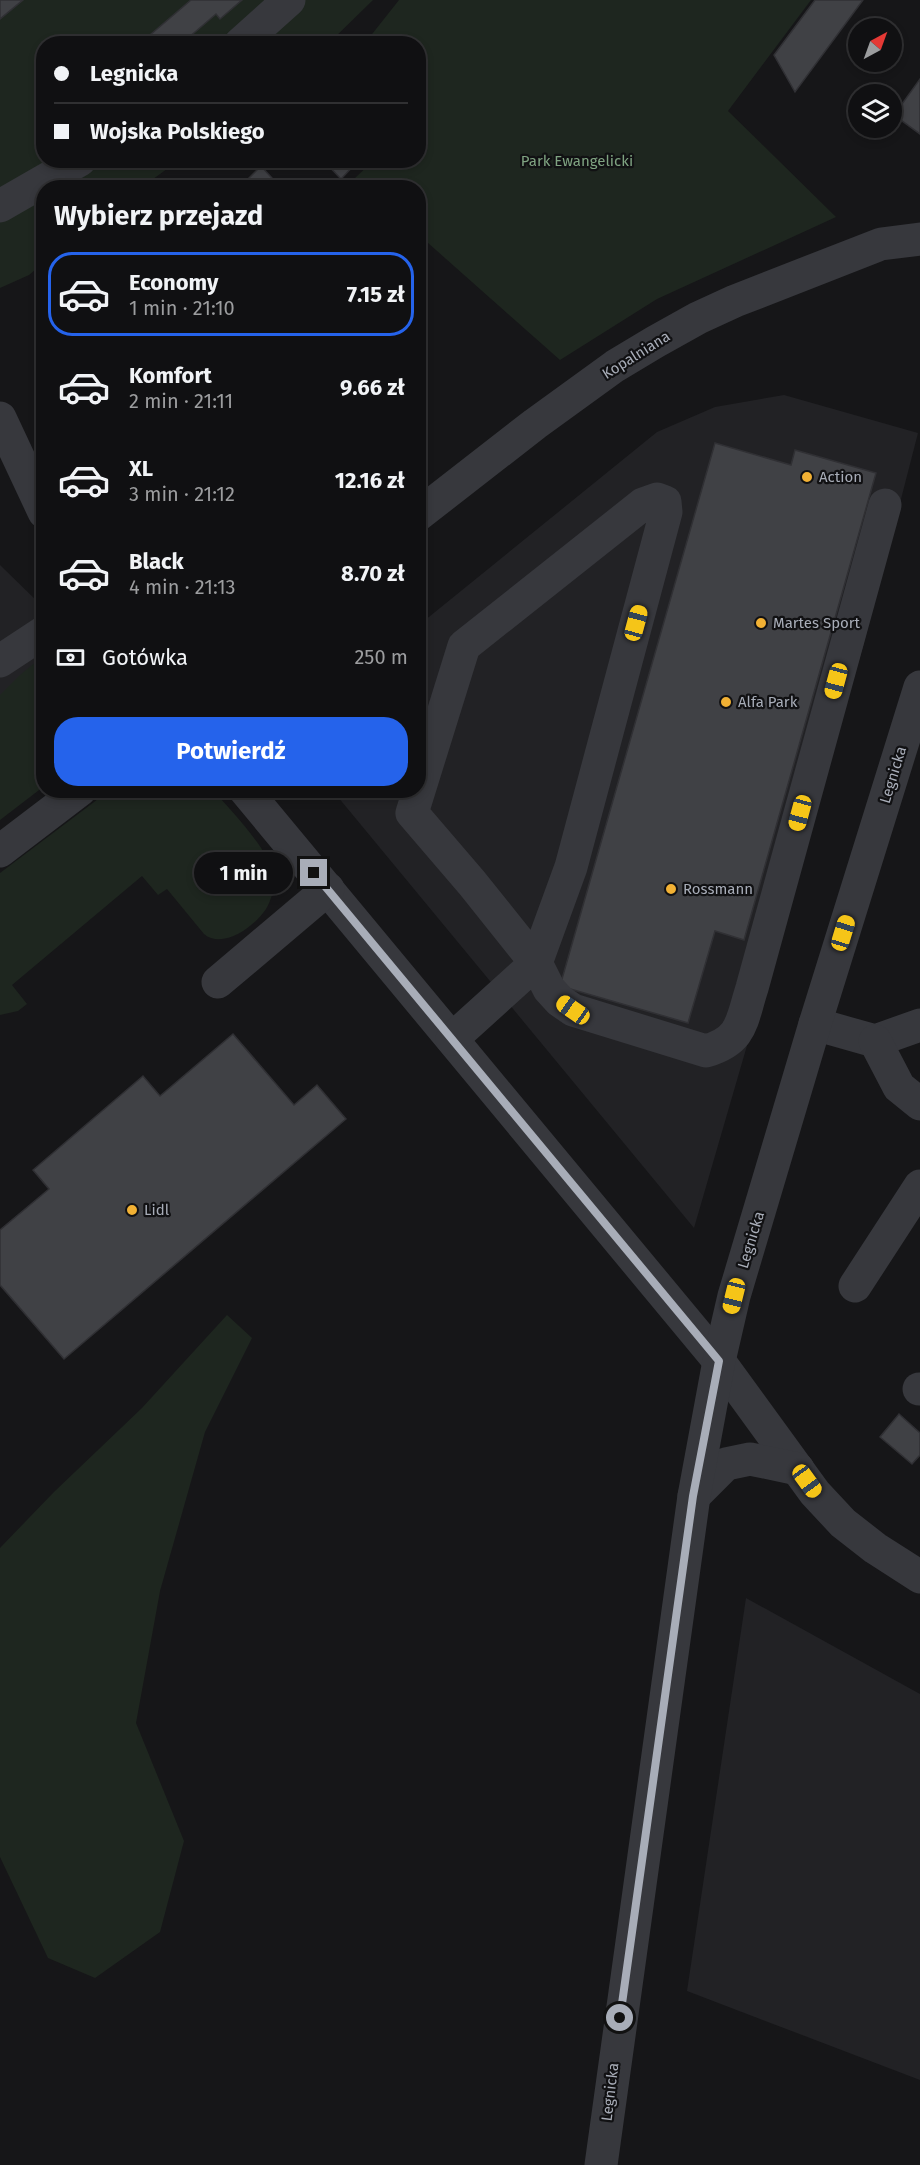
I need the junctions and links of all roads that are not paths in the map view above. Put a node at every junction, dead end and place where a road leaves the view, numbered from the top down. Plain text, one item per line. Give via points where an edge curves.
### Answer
1 (289, 0) edge
2 (249, 36) edge
3 (66, 168) edge
4 (45, 180) edge
5 (36, 185) edge
6 (0, 206) edge
7 (920, 219) edge
8 (920, 239) edge
9 (881, 244) junction
10 (920, 254) edge
11 (0, 418) edge
12 (36, 495) edge
13 (885, 505) dead end
14 (426, 509) edge
15 (36, 637) edge
16 (0, 661) edge
17 (920, 687) edge
18 (426, 768) edge
19 (69, 798) edge
20 (252, 798) edge
21 (417, 798) edge
22 (0, 850) edge
23 (328, 889) junction
24 (536, 963) junction
25 (218, 982) dead end
26 (815, 1024) junction
27 (920, 1025) edge
28 (452, 1039) junction
29 (875, 1041) junction
30 (920, 1104) edge
31 (920, 1186) edge
32 (855, 1286) dead end
33 (719, 1361) junction
34 (798, 1469) junction
35 (693, 1496) junction
36 (920, 1577) edge
37 (601, 2165) edge

1 - 2 street
3 - 4 street
5 - 6 street
7 - 9 street
8 - 9 street, Kopalniana
9 - 10 street
9 - 14 street, Kopalniana via 735,301 655,342 535,424
11 - 12 street
13 - 24 street via 752,988 735,1036 722,1047 706,1051 573,1010 549,989
15 - 16 street
17 - 26 street, Legnicka
18 - 24 street via 464,646 643,504 657,499 665,502 666,512 571,867
19 - 22 street
20 - 23 street
21 - 24 street via 412,813
23 - 25 street
23 - 28 street
24 - 28 street
26 - 29 street
26 - 33 street, Legnicka via 734,1296
27 - 29 street
28 - 33 street
29 - 30 street via 899,1087
31 - 32 street
33 - 34 street
33 - 35 street, Legnicka
34 - 35 street via 750,1459 726,1464
34 - 36 street via 843,1523
35 - 37 street, Legnicka

